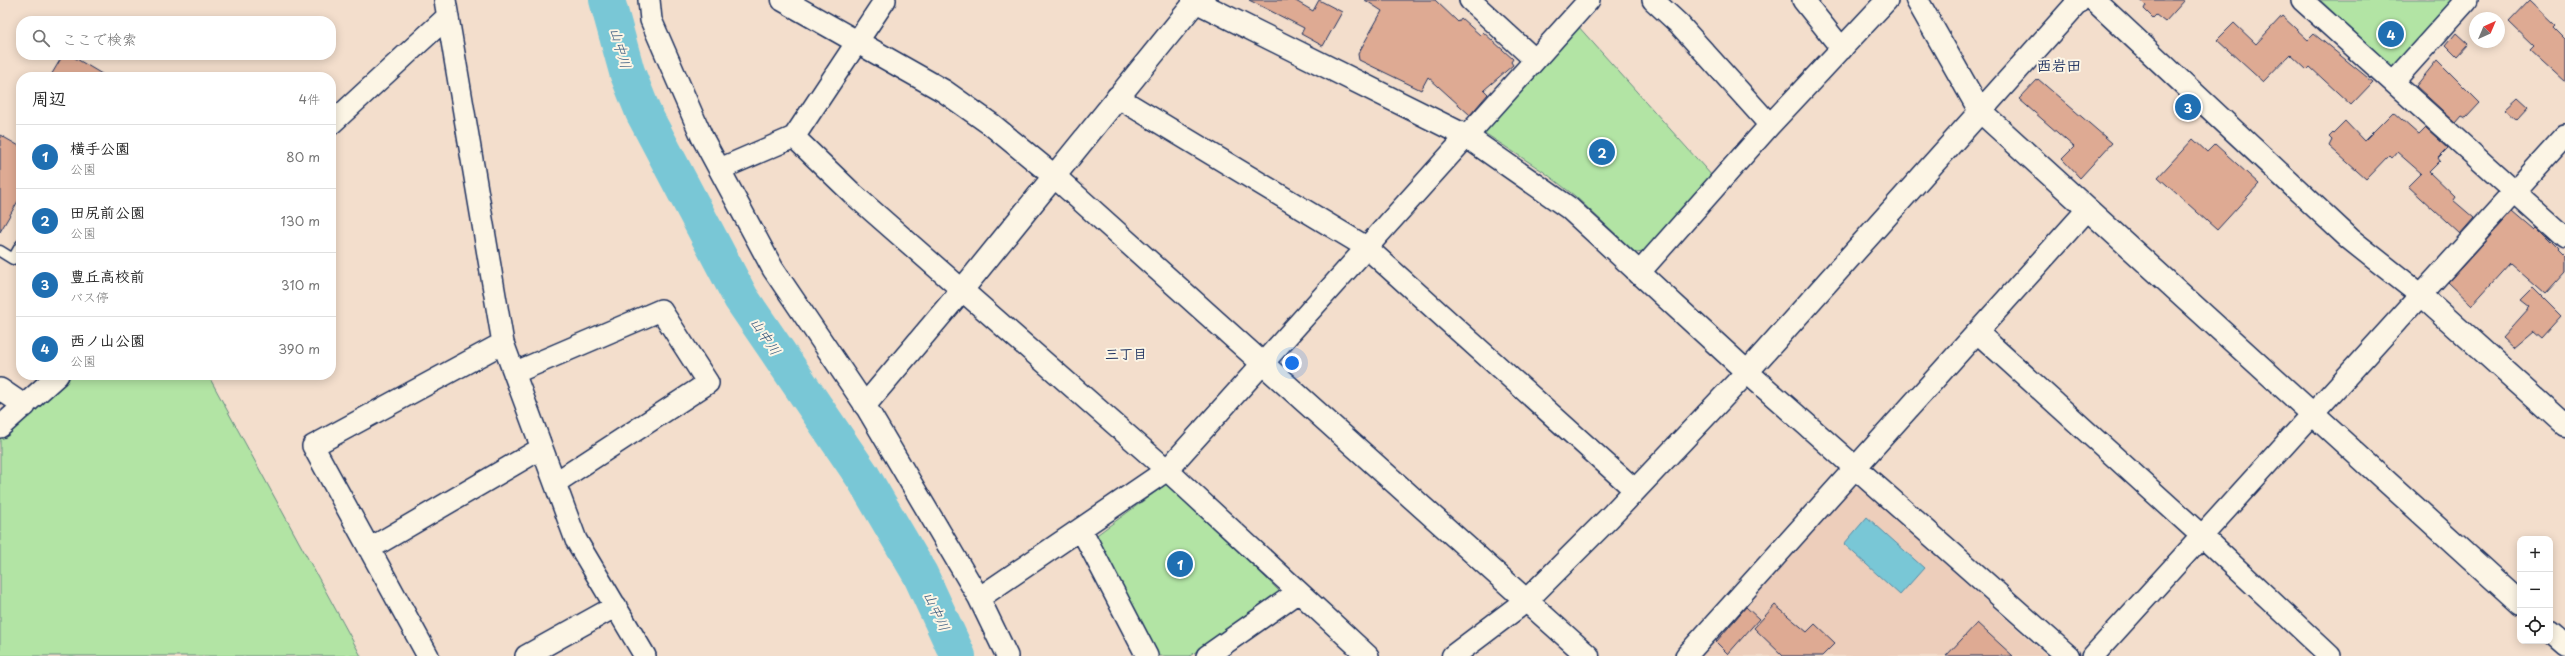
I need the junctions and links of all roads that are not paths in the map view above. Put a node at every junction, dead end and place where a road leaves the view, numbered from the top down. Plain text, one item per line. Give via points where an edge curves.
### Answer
1 (649, 0) edge
2 (783, 0) edge
3 (885, 0) edge
4 (1195, 0) edge
5 (1470, 0) edge
6 (1589, 0) edge
7 (1653, 0) edge
8 (1803, 0) edge
9 (1887, 0) edge
10 (1917, 0) edge
11 (2080, 0) edge
12 (2094, 0) edge
13 (2302, 0) edge
14 (2467, 0) edge
15 (446, 9) edge
16 (858, 40) junction
17 (1842, 48) junction
18 (1534, 59) junction
19 (2394, 81) junction
20 (1117, 97) junction
21 (1980, 111) junction
22 (336, 119) edge
23 (1770, 125) junction
24 (1466, 136) junction
25 (2565, 136) edge
26 (794, 137) junction
27 (720, 169) junction
28 (1054, 176) junction
29 (2515, 191) junction
30 (2087, 210) junction
31 (2565, 237) edge
32 (1366, 247) junction
33 (0, 251) edge
34 (16, 254) edge
35 (1638, 274) junction
36 (962, 290) junction
37 (2422, 296) junction
38 (1978, 333) junction
39 (502, 343) junction
40 (1262, 364) junction
41 (1747, 372) junction
42 (514, 374) junction
43 (53, 380) edge
44 (0, 389) edge
45 (864, 405) junction
46 (25, 406) junction
47 (2314, 413) junction
48 (2565, 425) edge
49 (0, 427) edge
50 (542, 448) junction
51 (1856, 467) junction
52 (1167, 470) junction
53 (555, 483) junction
54 (1635, 490) junction
55 (1081, 529) junction
56 (2203, 536) junction
57 (369, 549) junction
58 (1298, 592) junction
59 (979, 598) junction
60 (1527, 600) junction
61 (2517, 600) edge
62 (616, 606) junction
63 (2553, 634) edge
64 (2565, 644) edge
65 (428, 656) edge
66 (526, 656) edge
67 (645, 656) edge
68 (1007, 656) edge
69 (1147, 656) edge
70 (1207, 656) edge
71 (1368, 656) edge
72 (1454, 656) edge
73 (1588, 656) edge
74 (1686, 656) edge
75 (2068, 656) edge
76 (2093, 656) edge
77 (2330, 656) edge
78 (2554, 656) edge

1 - 27 street via 651,20 702,137
2 - 16 street
3 - 16 street
4 - 20 street
4 - 24 street
5 - 18 street
6 - 18 street
7 - 23 street via 1679,24
8 - 17 street
9 - 17 street
10 - 21 street
11 - 21 street
12 - 37 street via 2350,239
13 - 19 street
14 - 19 street
15 - 22 street
15 - 39 street
16 - 26 street
16 - 28 street via 944,90
17 - 23 street
18 - 24 street
19 - 29 street
20 - 28 street
20 - 32 street
21 - 30 street
21 - 41 street
23 - 35 street
24 - 32 street
24 - 35 street via 1568,208
25 - 29 street
26 - 27 street
26 - 36 street via 853,194
27 - 45 street via 773,269
28 - 36 street
28 - 40 street
29 - 31 street
29 - 37 street
30 - 38 street
30 - 47 street
32 - 40 street
32 - 54 street
33 - 34 lane via 13,259
35 - 41 street
36 - 45 street
36 - 52 street
37 - 47 street
37 - 48 street
38 - 51 street
38 - 56 street
39 - 42 street
39 - 57 street via 313,446
40 - 52 street
40 - 60 street
41 - 51 street
41 - 54 street
42 - 50 street
42 - 53 street via 661,310 708,383
43 - 46 street
44 - 46 street
45 - 59 street
46 - 49 street
47 - 56 street
47 - 61 street
50 - 53 street
50 - 57 street
51 - 74 street
51 - 75 street
52 - 55 street
52 - 58 street
53 - 62 street via 576,540
54 - 60 street
55 - 59 street
55 - 69 street
56 - 76 street
56 - 77 street
57 - 65 street
58 - 70 street
58 - 71 street
59 - 68 street
60 - 72 street
60 - 73 street
62 - 66 street
62 - 67 street
63 - 64 street
64 - 78 street

